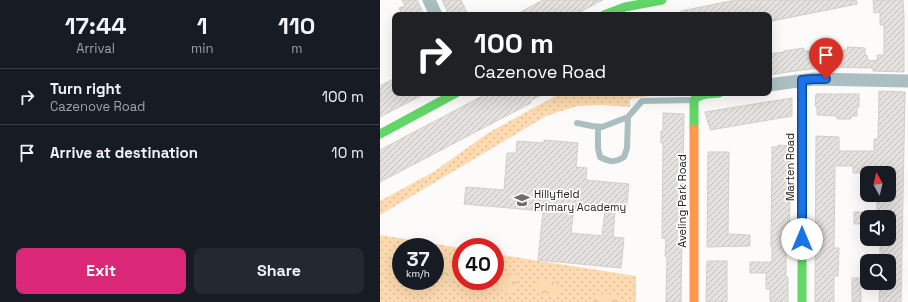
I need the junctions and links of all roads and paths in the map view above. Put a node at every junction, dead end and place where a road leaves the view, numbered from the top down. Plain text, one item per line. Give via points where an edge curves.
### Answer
1 (429, 0) edge
2 (662, 0) edge
3 (435, 12) edge
4 (610, 12) edge
5 (802, 80) junction
6 (908, 81) edge
7 (772, 85) edge
8 (450, 96) edge
9 (698, 96) edge
10 (694, 100) junction
11 (628, 117) junction
12 (577, 123) dead end
13 (598, 127) junction
14 (380, 134) edge
15 (694, 302) edge
16 (802, 302) edge

1 - 3 street
2 - 4 street
5 - 6 street
5 - 7 street
5 - 16 street, Marten Road
8 - 14 street
9 - 10 street
10 - 11 lane via 642,101
10 - 15 street, Aveling Park Road
11 - 13 lane
11 - 13 lane via 627,148 624,157 617,161 600,157
12 - 13 lane

